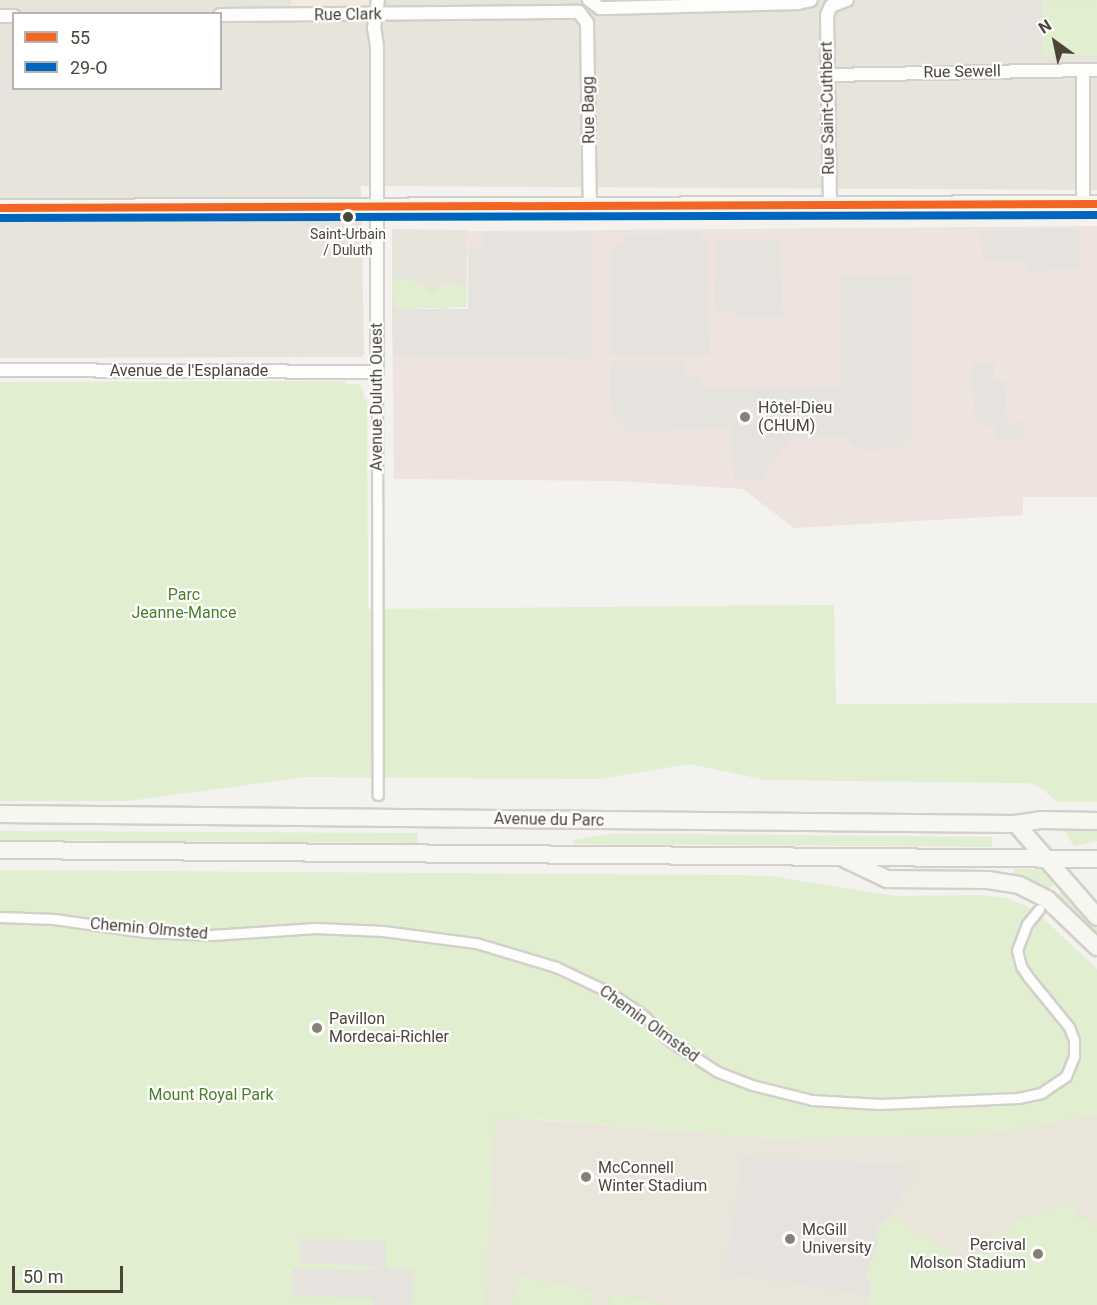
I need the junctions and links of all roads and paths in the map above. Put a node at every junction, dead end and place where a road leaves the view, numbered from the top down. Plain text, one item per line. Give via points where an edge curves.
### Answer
1 (378, 0) edge
2 (811, 0) edge
3 (847, 0) edge
4 (590, 1) edge
5 (583, 14) joint
6 (222, 15) edge
7 (376, 15) junction
8 (1083, 70) junction
9 (1097, 70) edge
10 (828, 75) junction
11 (1090, 204) edge
12 (830, 205) junction
13 (590, 206) junction
14 (0, 208) edge
15 (376, 208) junction
16 (0, 370) edge
17 (377, 372) junction
18 (378, 795) dead end
19 (0, 814) edge
20 (1097, 821) edge
21 (1016, 825) junction
22 (0, 850) edge
23 (842, 857) junction
24 (1044, 858) junction
25 (1097, 859) edge
26 (1039, 909) dead end
27 (0, 917) edge
28 (1097, 917) edge
29 (1097, 947) edge

1 - 7 street, Avenue Duluth Ouest
2 - 4 street via 608,8
3 - 10 street, Rue Saint-Cuthbert via 828,10
5 - 7 street, Rue Clark
5 - 13 street, Rue Bagg via 587,23
6 - 7 street, Rue Clark
7 - 15 street, Avenue Duluth Ouest
8 - 9 street, Rue Sewell
8 - 10 street, Rue Sewell
8 - 11 street
10 - 12 street, Rue Saint-Cuthbert
11 - 12 main road
12 - 13 main road
13 - 15 main road
14 - 15 main road
15 - 17 street, Avenue Duluth Ouest
16 - 17 street, Avenue de l'Esplanade
17 - 18 street, Avenue Duluth Ouest
19 - 21 main road, Avenue du Parc
20 - 21 main road, Avenue du Parc via 1042,820
21 - 24 main road
22 - 23 main road
23 - 24 main road
23 - 29 main road via 887,879 988,880 1019,885 1048,900
24 - 25 main road
24 - 28 main road
26 - 27 street, Chemin Olmsted via 1027,924 1017,951 1029,978 1069,1027 1074,1056 1066,1076 1041,1093 1018,1098 880,1104 812,1100 718,1072 670,1041 609,992 556,967 476,943 382,931 316,928 212,934 145,932 54,919

